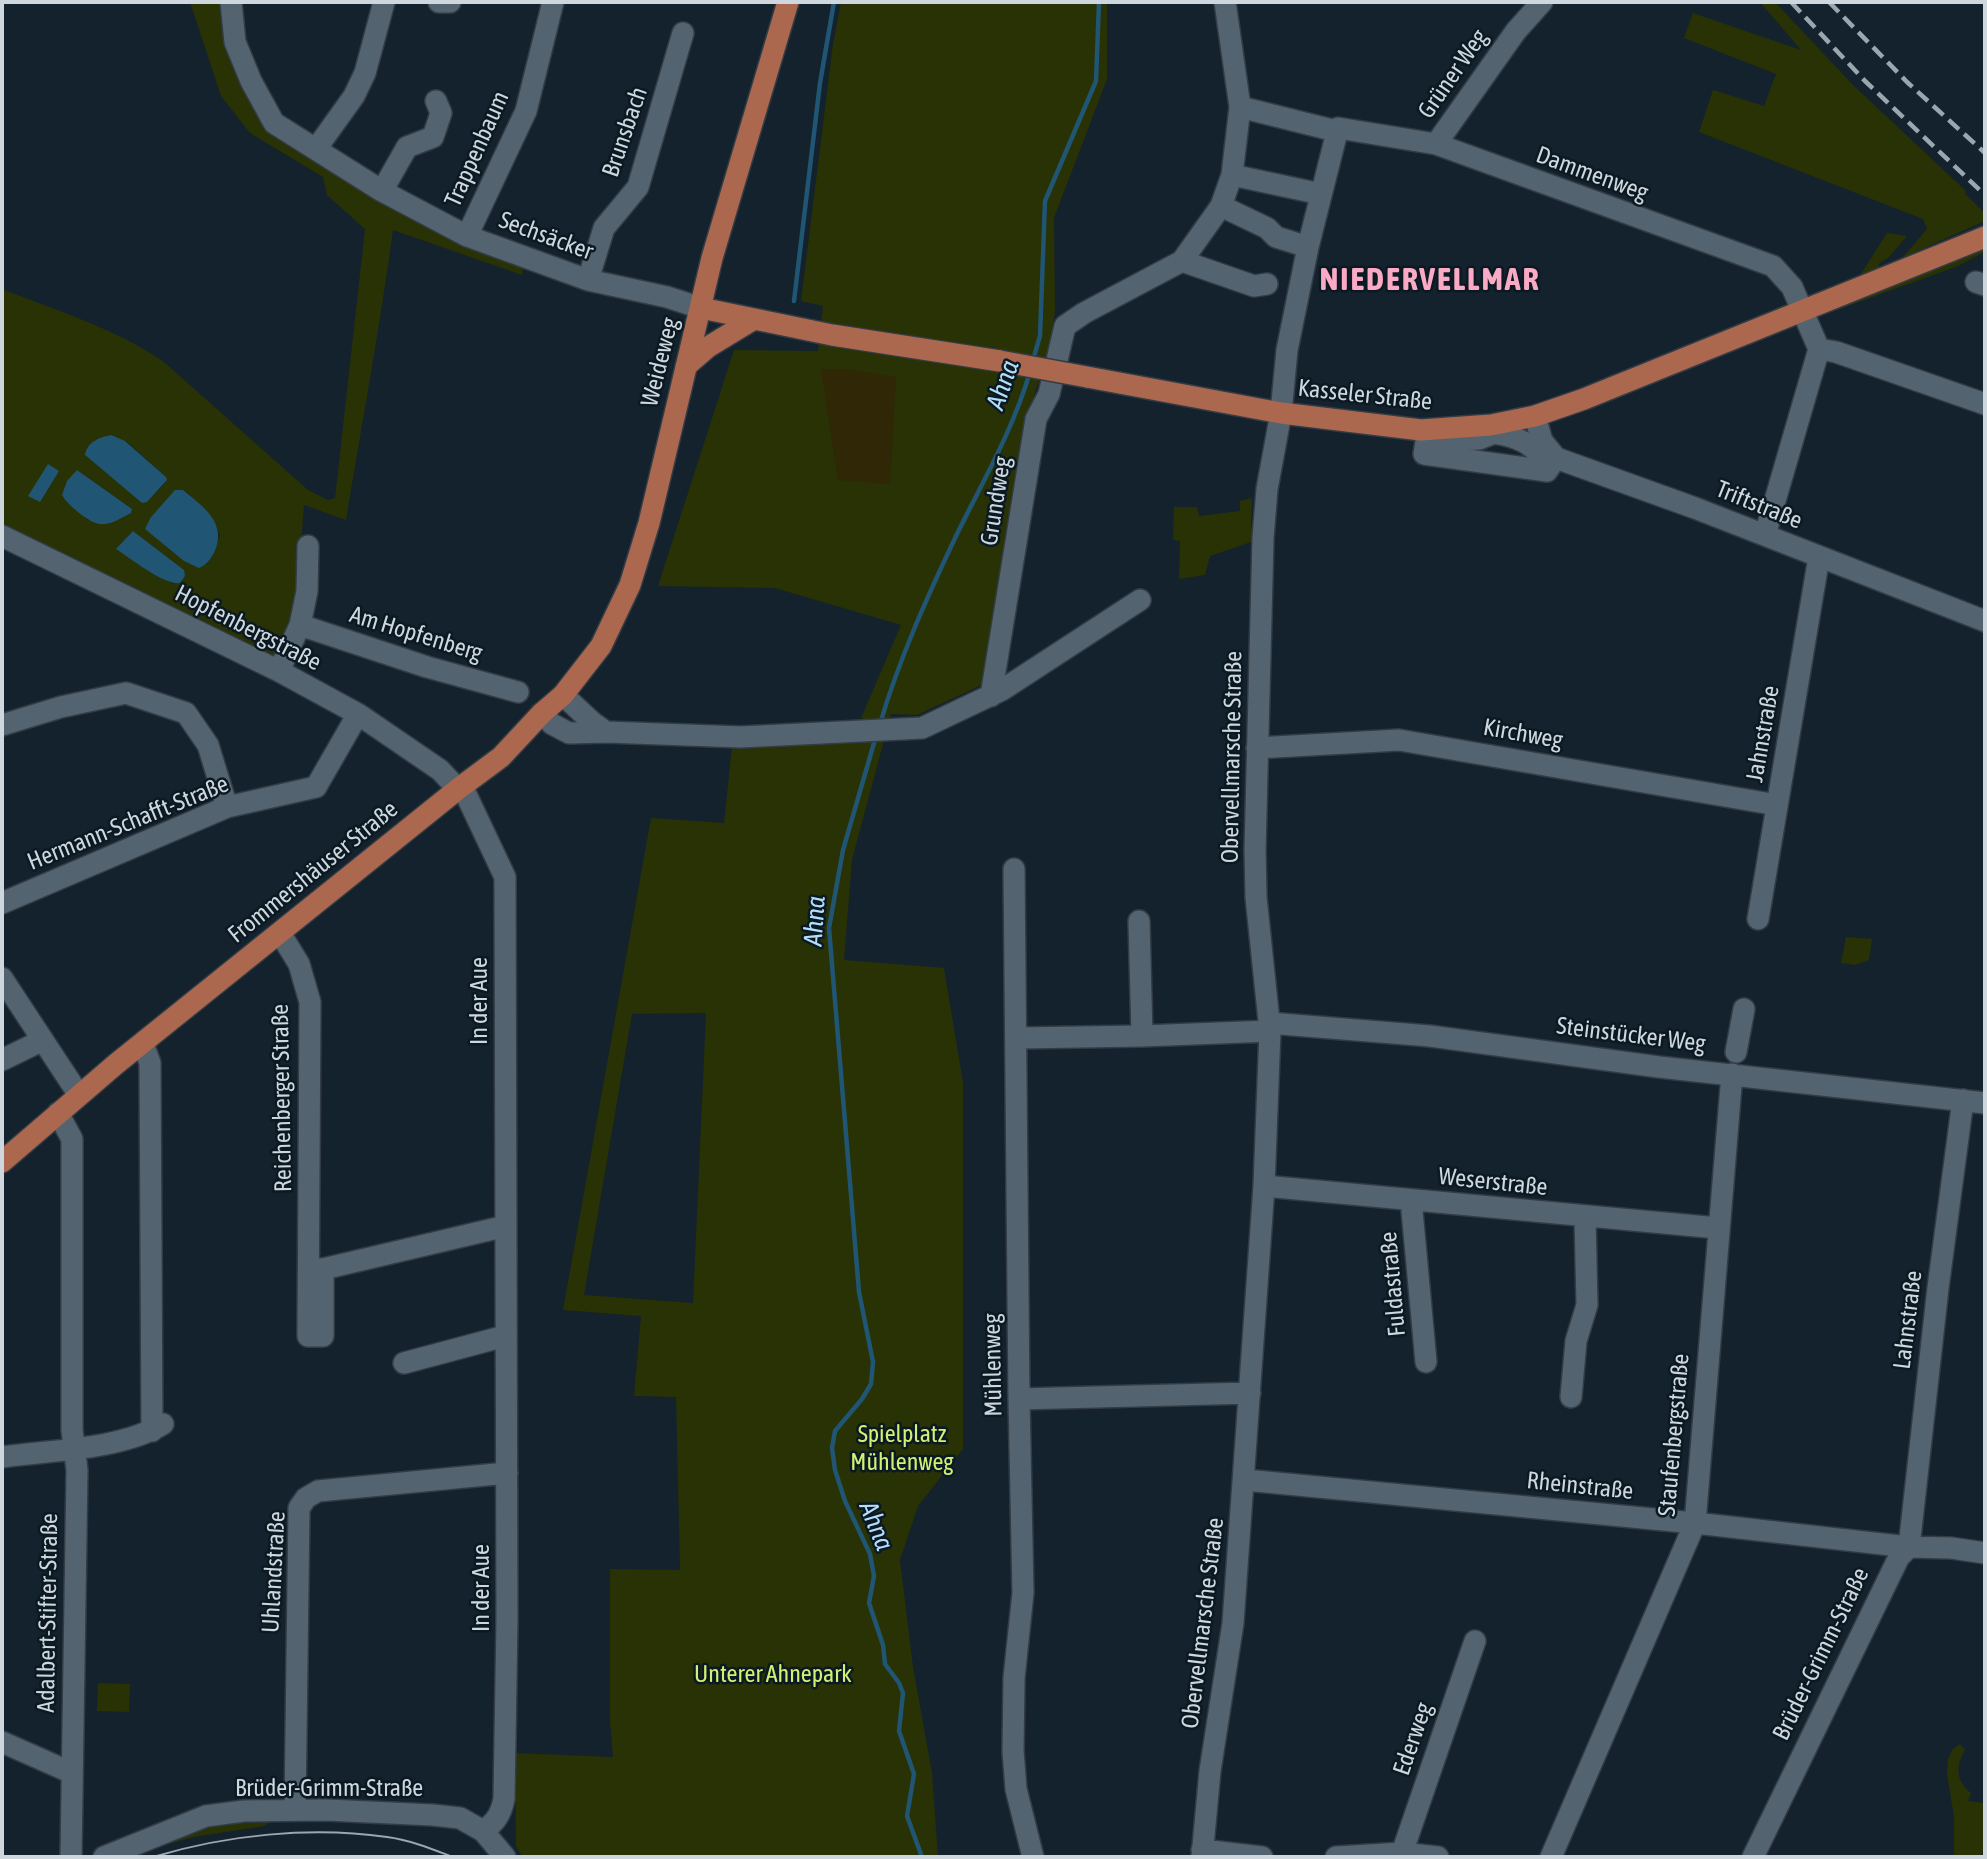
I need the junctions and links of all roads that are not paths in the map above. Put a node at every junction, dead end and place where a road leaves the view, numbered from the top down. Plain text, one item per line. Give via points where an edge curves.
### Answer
1 (231, 2) edge
2 (384, 2) edge
3 (439, 2) edge
4 (450, 2) edge
5 (553, 2) edge
6 (788, 2) edge
7 (1225, 2) edge
8 (1542, 2) edge
9 (683, 33) dead end
10 (436, 101) dead end
11 (1240, 107) junction
12 (1337, 130) junction
13 (1436, 145) junction
14 (316, 149) junction
15 (1231, 175) junction
16 (382, 191) junction
17 (1321, 194) junction
18 (1221, 206) junction
19 (467, 236) junction
20 (1985, 237) edge
21 (1308, 247) junction
22 (1182, 261) junction
23 (588, 280) junction
24 (1266, 284) dead end
25 (701, 308) junction
26 (1802, 311) junction
27 (754, 319) junction
28 (1819, 349) junction
29 (686, 366) junction
30 (1985, 404) edge
31 (1281, 412) junction
32 (1535, 416) junction
33 (1425, 447) joint
34 (1765, 535) junction
35 (2, 536) edge
36 (308, 546) dead end
37 (1819, 557) junction
38 (1140, 600) dead end
39 (1985, 621) edge
40 (300, 625) junction
41 (278, 671) junction
42 (518, 692) dead end
43 (563, 695) junction
44 (991, 696) junction
45 (542, 713) junction
46 (358, 714) junction
47 (2, 725) edge
48 (606, 732) junction
49 (1257, 748) junction
50 (460, 788) junction
51 (1777, 805) junction
52 (227, 807) junction
53 (1014, 869) dead end
54 (2, 903) edge
55 (1758, 919) dead end
56 (1139, 921) dead end
57 (280, 933) junction
58 (2, 978) edge
59 (1744, 1009) dead end
60 (1270, 1027) junction
61 (1142, 1037) junction
62 (1017, 1038) junction
63 (43, 1040) junction
64 (143, 1044) junction
65 (1737, 1052) dead end
66 (2, 1060) edge
67 (1732, 1074) junction
68 (79, 1095) junction
69 (1963, 1100) junction
70 (1985, 1102) edge
71 (58, 1113) junction
72 (2, 1162) edge
73 (1264, 1186) junction
74 (1411, 1200) junction
75 (1585, 1217) junction
76 (506, 1226) junction
77 (1718, 1228) junction
78 (505, 1336) junction
79 (1426, 1362) dead end
80 (404, 1363) dead end
81 (1250, 1394) junction
82 (1571, 1397) dead end
83 (1019, 1399) junction
84 (73, 1434) junction
85 (2, 1457) edge
86 (507, 1474) junction
87 (1245, 1480) junction
88 (1695, 1523) junction
89 (1909, 1547) junction
90 (1985, 1553) edge
91 (1475, 1641) dead end
92 (2, 1742) edge
93 (72, 1773) junction
94 (295, 1810) junction
95 (483, 1831) junction
96 (1402, 1853) junction
97 (1202, 1854) edge
98 (71, 1857) edge
99 (104, 1857) edge
100 (505, 1857) edge
101 (1033, 1857) edge
102 (1262, 1857) edge
103 (1336, 1857) edge
104 (1438, 1857) edge
105 (1551, 1857) edge
106 (1753, 1857) edge

1 - 14 street, Sechsäcker via 235,42 274,123
2 - 14 street via 365,73
3 - 4 street
5 - 19 street, Trappenbaum via 526,111
6 - 25 main road, Weideweg
7 - 11 street
8 - 13 street, Grüner Weg via 1516,31
9 - 23 street, Brunsbach via 638,187 604,228
10 - 16 street via 442,113 433,137 407,147
11 - 12 street, Dammenweg
11 - 15 street
12 - 13 street, Dammenweg
12 - 17 street, Obervellmarsche Straße
13 - 26 street, Dammenweg via 1773,266 1792,287
14 - 16 street, Sechsäcker
15 - 17 street
15 - 18 street
16 - 19 street, Sechsäcker
17 - 21 street, Obervellmarsche Straße
18 - 21 street via 1276,237
18 - 22 street
19 - 23 street, Sechsäcker
20 - 26 main road, Kasseler Straße
21 - 31 street, Obervellmarsche Straße via 1287,350
22 - 24 street via 1254,286
22 - 44 street, Grundweg via 1065,326 1049,394 1036,419
23 - 25 street, Sechsäcker
25 - 27 main road, Kasseler Straße
25 - 29 main road, Weideweg
26 - 28 street, Dammenweg
26 - 32 main road, Kasseler Straße
27 - 29 main road
27 - 31 main road, Kasseler Straße, bridge
28 - 30 street
28 - 34 street
29 - 43 main road, Weideweg via 630,585 601,646
31 - 32 main road, Kasseler Straße via 1421,430 1491,425
31 - 49 street, Obervellmarsche Straße via 1263,538
32 - 34 street, Triftstraße via 1542,441 1556,458
33 - 33 street via 1426,441 1512,435 1529,443 1551,466 1547,471 1424,454
34 - 37 street, Triftstraße
35 - 41 street, Hopfenbergstraße
36 - 40 street via 307,591
37 - 39 street, Triftstraße
37 - 51 street, Jahnstraße
38 - 44 street
40 - 41 street
40 - 42 street, Am Hopfenberg
41 - 46 street, Hopfenbergstraße
43 - 45 main road, Weideweg
43 - 48 street
44 - 48 street via 922,728 892,731 741,737
45 - 48 street via 569,733
45 - 50 main road, Frommershäuser Straße via 500,757
46 - 50 street, Hopfenbergstraße
46 - 52 street, Hermann-Schafft-Straße via 316,787
47 - 52 street via 126,693 186,713 208,745
49 - 51 street, Kirchweg via 1399,740
49 - 60 street, Obervellmarsche Straße via 1256,897
50 - 57 main road, Frommershäuser Straße
50 - 76 street, In der Aue via 505,877
51 - 55 street, Jahnstraße
52 - 54 street, Hermann-Schafft-Straße
53 - 62 street, Mühlenweg
56 - 61 street
57 - 64 main road, Frommershäuser Straße
57 - 76 street, Reichenberger Straße via 299,964 310,1002 316,1269
58 - 63 street
59 - 65 street
60 - 61 street, Steinstücker Weg
60 - 67 street, Steinstücker Weg via 1430,1036
60 - 73 street, Obervellmarsche Straße
61 - 62 street, Steinstücker Weg
62 - 83 street, Mühlenweg
63 - 66 street
63 - 68 street
64 - 68 main road, Frommershäuser Straße
64 - 84 street via 150,1063 159,1427
67 - 69 street, Steinstücker Weg
67 - 77 street, Staufenbergstraße
68 - 71 main road, Frommershäuser Straße
69 - 70 street, Steinstücker Weg
69 - 89 street, Lahnstraße
71 - 72 main road, Frommershäuser Straße
71 - 84 street via 72,1139
73 - 74 street, Weserstraße
73 - 81 street, Obervellmarsche Straße
74 - 75 street, Weserstraße
74 - 79 street, Fuldastraße
75 - 77 street, Weserstraße
75 - 82 street via 1587,1305 1576,1341
76 - 78 street, In der Aue
77 - 88 street, Staufenbergstraße
78 - 80 street
78 - 86 street, In der Aue
81 - 83 street
81 - 87 street, Obervellmarsche Straße
83 - 101 street, Mühlenweg via 1023,1593 1014,1678 1013,1751 1016,1789
84 - 85 street
84 - 93 street, Adalbert-Stifter-Straße via 77,1470
86 - 94 street, Uhlandstraße via 317,1491 299,1508
86 - 95 street, In der Aue via 505,1799 502,1813
87 - 88 street, Rheinstraße
87 - 97 street, Obervellmarsche Straße via 1233,1623
88 - 89 street, Rheinstraße
88 - 105 street, Staufenbergstraße
89 - 90 street
89 - 106 street, Brüder-Grimm-Straße via 1892,1571
91 - 96 street, Ederweg
92 - 93 street
93 - 98 street, Adalbert-Stifter-Straße
94 - 95 street, Brüder-Grimm-Straße via 460,1818
94 - 99 street, Brüder-Grimm-Straße via 206,1816
95 - 100 street, Brüder-Grimm-Straße
96 - 103 street
96 - 104 street
97 - 102 street

